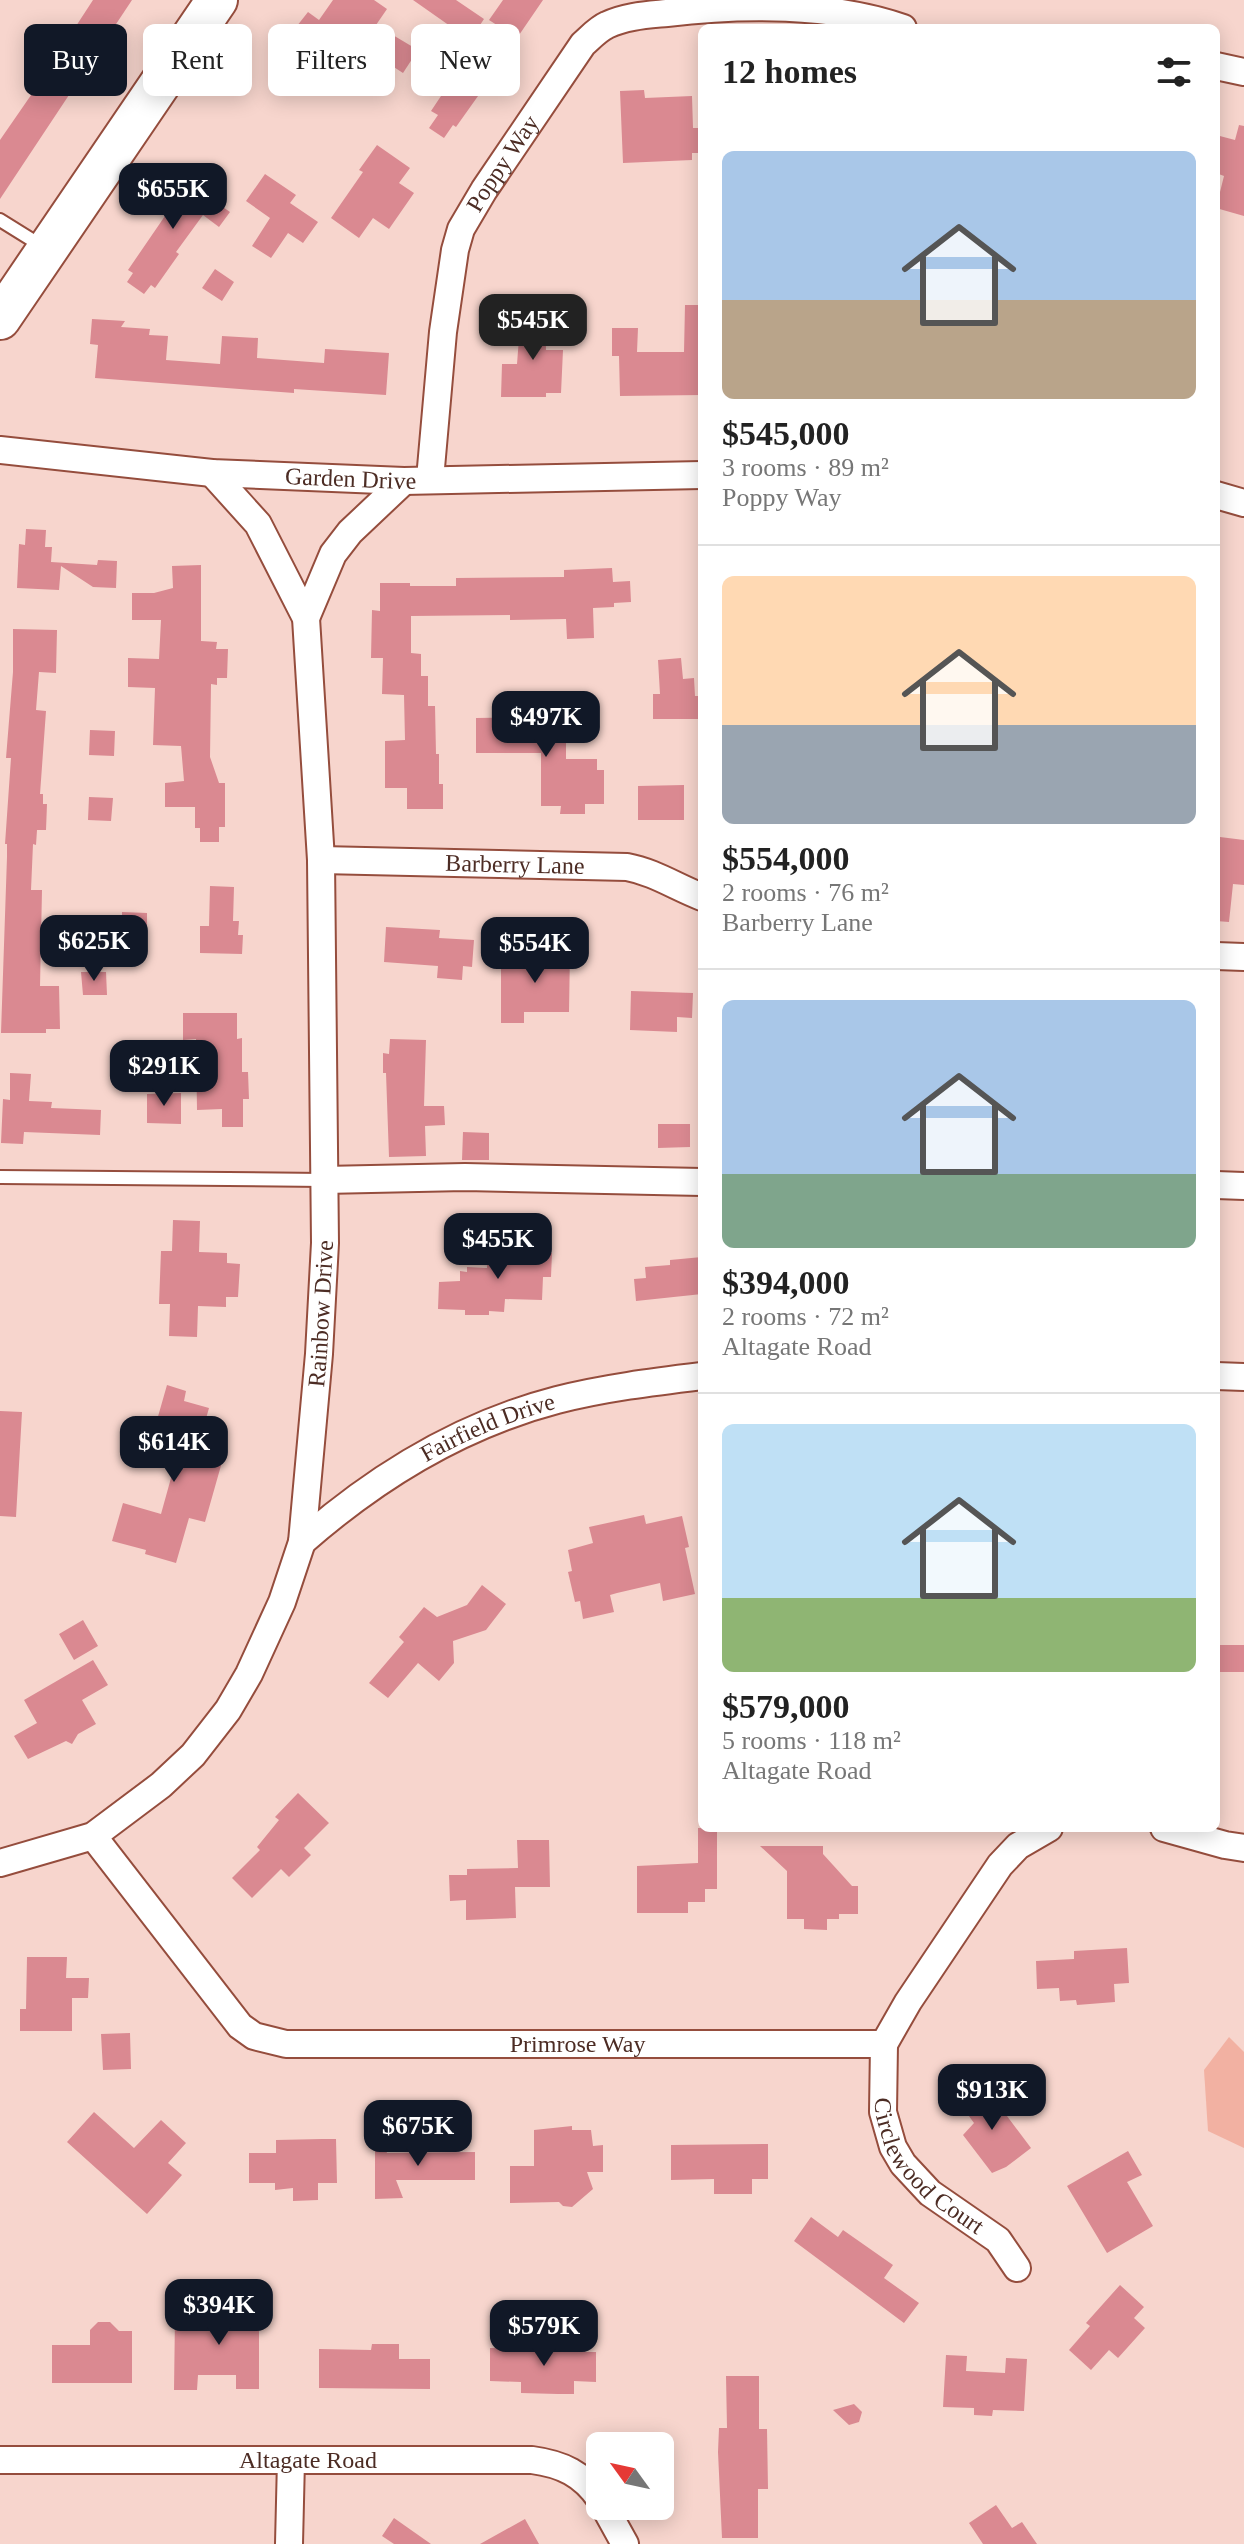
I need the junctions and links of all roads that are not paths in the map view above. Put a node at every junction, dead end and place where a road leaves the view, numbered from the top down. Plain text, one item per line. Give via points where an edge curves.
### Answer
1 (217, 0) edge
2 (887, 24) edge
3 (1220, 67) edge
4 (1244, 72) edge
5 (0, 220) edge
6 (47, 249) junction
7 (0, 319) edge
8 (0, 450) edge
9 (212, 473) junction
10 (698, 475) edge
11 (417, 480) junction
12 (1220, 496) edge
13 (1244, 503) edge
14 (306, 618) junction
15 (321, 860) junction
16 (698, 895) edge
17 (1220, 956) edge
18 (1244, 957) edge
19 (0, 1177) edge
20 (324, 1180) junction
21 (698, 1182) edge
22 (1220, 1185) edge
23 (1244, 1186) edge
24 (698, 1376) edge
25 (1220, 1376) edge
26 (1244, 1377) edge
27 (302, 1542) junction
28 (1042, 1832) edge
29 (1178, 1832) edge
30 (93, 1836) junction
31 (1244, 1848) edge
32 (0, 1863) edge
33 (884, 2044) junction
34 (1017, 2268) dead end
35 (0, 2460) edge
36 (291, 2460) junction
37 (586, 2482) edge
38 (612, 2520) edge
39 (289, 2544) edge
40 (625, 2544) edge

1 - 6 main road
2 - 11 street, Poppy Way via 850,15 751,6 632,17 595,32 461,229
3 - 4 street
5 - 6 lane
6 - 7 main road
8 - 9 street, Garden Drive
9 - 11 street, Garden Drive
9 - 14 street, Rainbow Drive via 258,524
10 - 11 street, Garden Drive
11 - 14 street, Rainbow Drive via 350,532 333,554
12 - 13 street
14 - 15 street, Rainbow Drive
15 - 16 street, Barberry Lane via 627,867 649,871
15 - 20 street, Rainbow Drive
17 - 18 street
19 - 20 lane
20 - 21 street
20 - 27 street, Rainbow Drive via 319,1354
22 - 23 street
24 - 27 street, Fairfield Drive via 556,1400 472,1429 418,1456 337,1511
25 - 26 street
27 - 30 street, Rainbow Drive via 282,1602 228,1710 161,1785
28 - 33 street via 1000,1865
29 - 31 street
30 - 32 street, Rainbow Drive
30 - 33 street, Primrose Way via 214,1996 240,2026 270,2042
33 - 34 street, Circlewood Court via 883,2112 903,2164 930,2193 988,2230
35 - 36 street, Altagate Road
36 - 37 street, Altagate Road via 532,2460 568,2469
36 - 39 street
38 - 40 street

